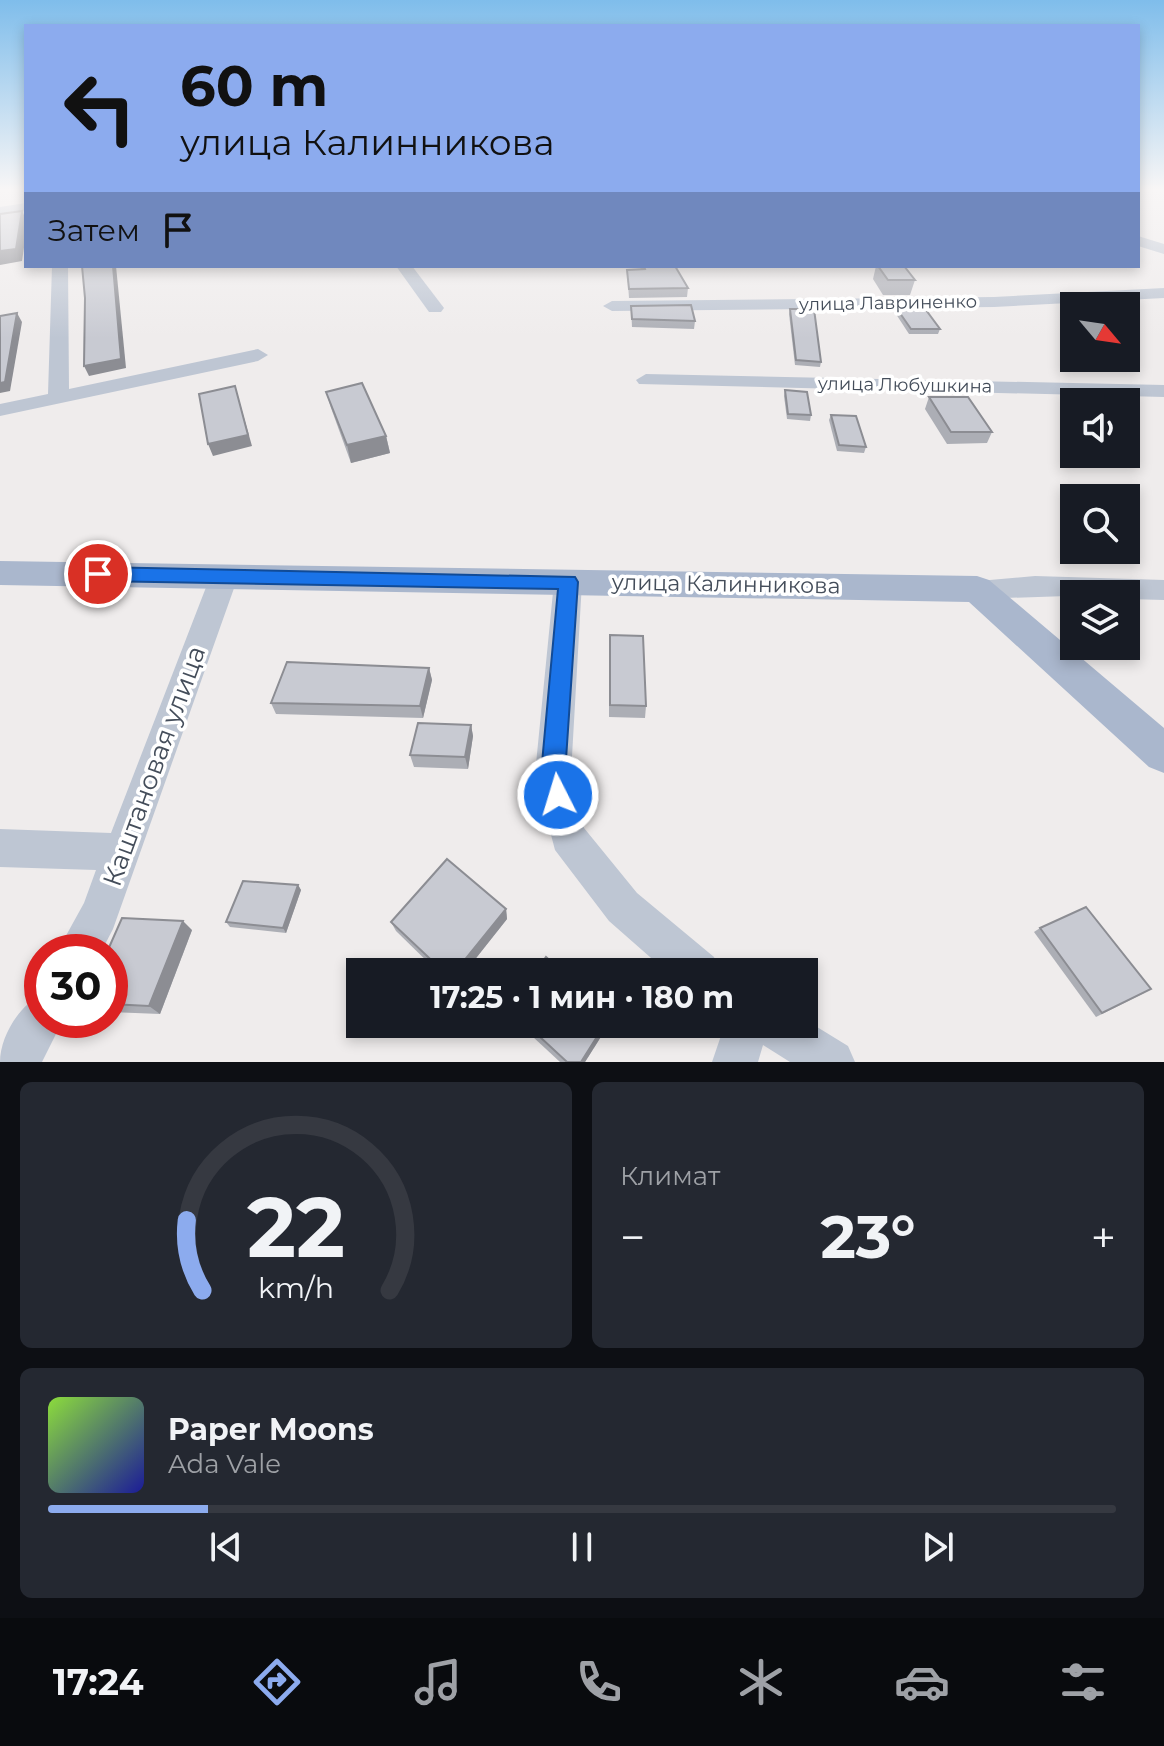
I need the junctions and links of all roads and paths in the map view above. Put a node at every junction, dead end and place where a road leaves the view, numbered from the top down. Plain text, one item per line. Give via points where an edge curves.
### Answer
1 (1140, 242) edge
2 (1164, 249) edge
3 (60, 268) edge
4 (405, 268) edge
5 (1164, 293) edge
6 (612, 306) dead end
7 (435, 308) dead end
8 (258, 355) dead end
9 (646, 380) dead end
10 (1164, 391) edge
11 (58, 398) junction
12 (0, 410) edge
13 (0, 573) edge
14 (224, 577) junction
15 (568, 582) junction
16 (977, 589) junction
17 (1164, 590) edge
18 (1164, 754) edge
19 (0, 848) edge
20 (122, 852) junction
21 (88, 934) edge
22 (683, 958) edge
23 (30, 1038) edge
24 (743, 1038) edge
25 (793, 1038) edge
26 (17, 1062) edge
27 (735, 1062) edge
28 (832, 1062) edge

1 - 2 street
3 - 11 street
4 - 7 street
5 - 6 street, улица Лавриненко via 994,302
8 - 11 street
9 - 10 street, улица Любушкина
11 - 12 street
13 - 14 main road, улица Калинникова
14 - 15 main road, улица Калинникова
14 - 20 street, Каштановая улица
15 - 16 main road, улица Калинникова
15 - 22 street via 553,774 568,837 623,907
16 - 17 street, улица Калинникова
16 - 18 main road
19 - 20 street
20 - 21 street, Каштановая улица
23 - 26 street
24 - 27 street
25 - 28 street

